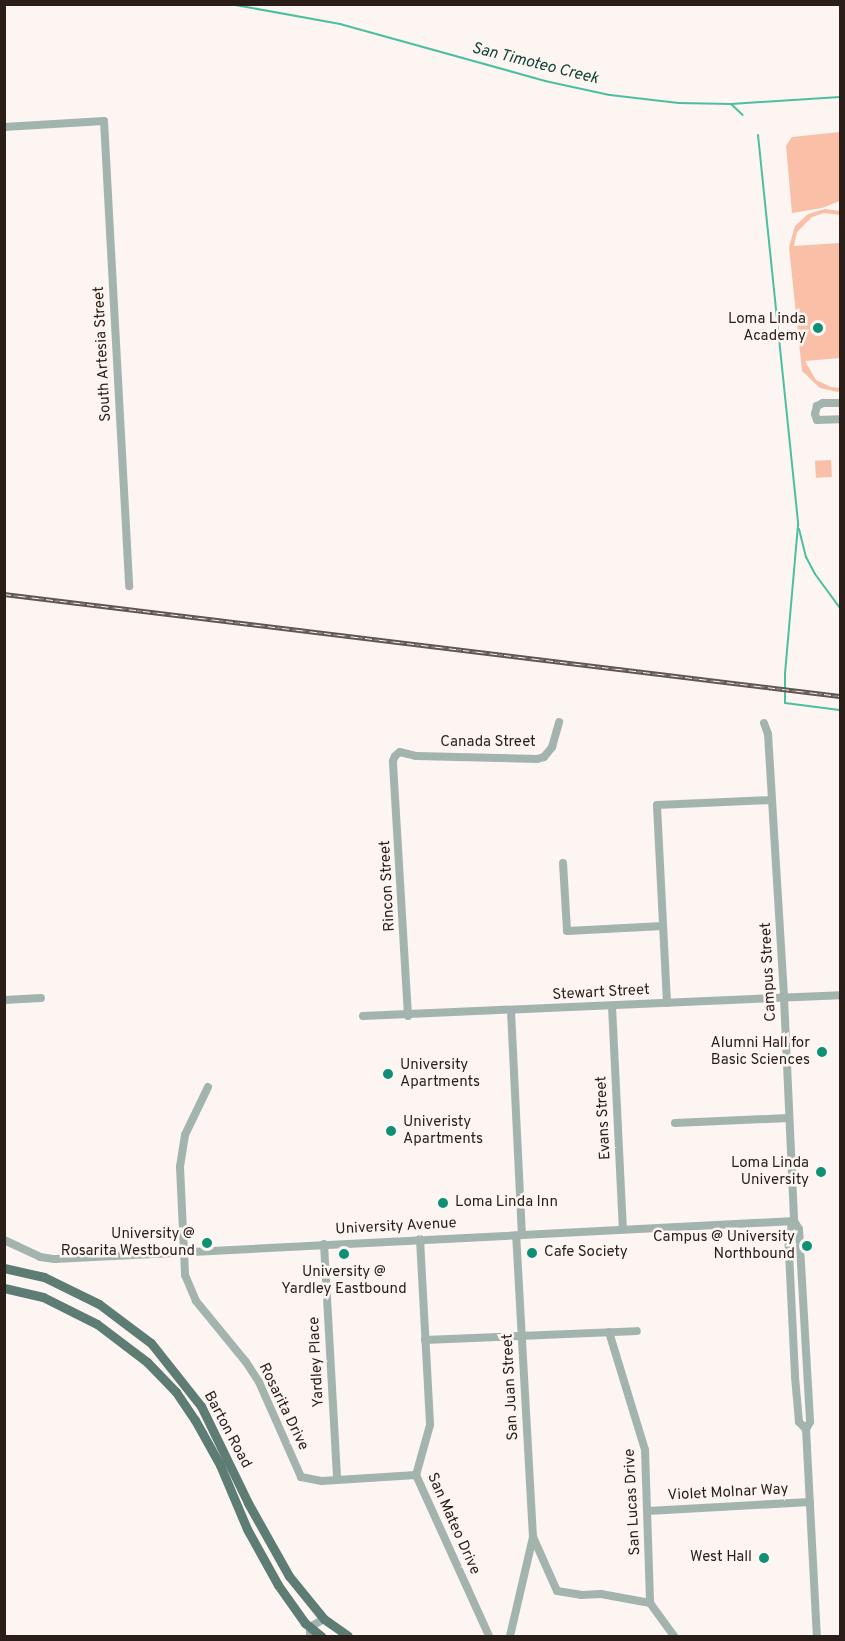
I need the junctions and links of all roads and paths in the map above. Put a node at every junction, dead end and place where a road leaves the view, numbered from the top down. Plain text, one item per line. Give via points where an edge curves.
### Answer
1 (4, 127) edge
2 (840, 403) edge
3 (840, 419) edge
4 (129, 586) dead end
5 (559, 722) dead end
6 (764, 723) dead end
7 (395, 756) joint
8 (772, 800) junction
9 (563, 863) dead end
10 (663, 926) junction
11 (840, 995) edge
12 (41, 998) dead end
13 (784, 998) junction
14 (4, 1000) edge
15 (667, 1003) junction
16 (612, 1006) junction
17 (511, 1011) junction
18 (363, 1016) dead end
19 (408, 1016) junction
20 (208, 1087) dead end
21 (789, 1118) junction
22 (675, 1123) dead end
23 (794, 1221) junction
24 (623, 1228) junction
25 (519, 1234) junction
26 (420, 1239) junction
27 (4, 1240) edge
28 (324, 1244) junction
29 (183, 1253) junction
30 (4, 1268) edge
31 (4, 1288) edge
32 (637, 1330) dead end
33 (609, 1332) junction
34 (521, 1335) junction
35 (425, 1340) junction
36 (806, 1429) junction
37 (416, 1475) junction
38 (337, 1479) junction
39 (810, 1502) junction
40 (648, 1511) junction
41 (533, 1537) junction
42 (650, 1603) junction
43 (324, 1619) junction
44 (310, 1632) edge
45 (321, 1636) edge
46 (348, 1636) edge
47 (489, 1636) edge
48 (510, 1636) edge
49 (674, 1636) edge
50 (817, 1636) edge

1 - 4 street, South Artesia Street via 104,121
2 - 3 street via 817,406 815,414 817,420
5 - 7 street, Canada Street via 552,747 537,759 416,756 400,752
6 - 8 street, Campus Street
7 - 19 street, Rincon Street
8 - 10 street via 657,806
8 - 13 street, Campus Street
9 - 10 street via 567,931
10 - 15 street
11 - 13 street, Stewart Street
12 - 14 street
13 - 15 street, Stewart Street
13 - 21 street, Campus Street
15 - 16 street, Stewart Street
16 - 17 street, Stewart Street
16 - 24 street, Evans Street
17 - 19 street, Stewart Street
17 - 25 street, San Juan Street
18 - 19 street, Stewart Street
20 - 29 street via 186,1135 180,1167
21 - 22 street
21 - 23 street, Campus Street
23 - 24 street, University Avenue
23 - 36 street, Campus Street via 799,1229 803,1288 810,1422
23 - 36 street, Campus Street via 788,1232 795,1377 799,1422
24 - 25 street, University Avenue
25 - 26 street, University Avenue
25 - 34 street, San Juan Street
26 - 28 street, University Avenue
26 - 35 street, San Mateo Drive
27 - 29 street, University Avenue via 40,1257 55,1259
28 - 29 street, University Avenue
28 - 38 street, Yardley Place
29 - 38 street, Rosarita Drive via 192,1294 259,1382 301,1477
30 - 43 main road, Barton Road via 44,1277 99,1304 151,1343 201,1406 289,1576
31 - 44 main road, Barton Road via 43,1297 97,1324 147,1362 176,1392 220,1465 247,1529 278,1585
32 - 33 street
33 - 34 street
33 - 40 street, San Lucas Drive via 642,1434
34 - 35 street
34 - 41 street, San Juan Street
35 - 37 street, San Mateo Drive via 430,1425
36 - 39 street, Campus Street
37 - 38 street, Rosarita Drive
37 - 47 street, San Mateo Drive
39 - 40 street, Violet Molnar Way
39 - 50 street, Campus Street
40 - 42 street, San Lucas Drive
41 - 42 street, San Juan Street via 557,1591
41 - 48 street, San Juan Street
42 - 49 street
43 - 44 street
43 - 46 main road, Barton Road
44 - 45 main road, Barton Road

